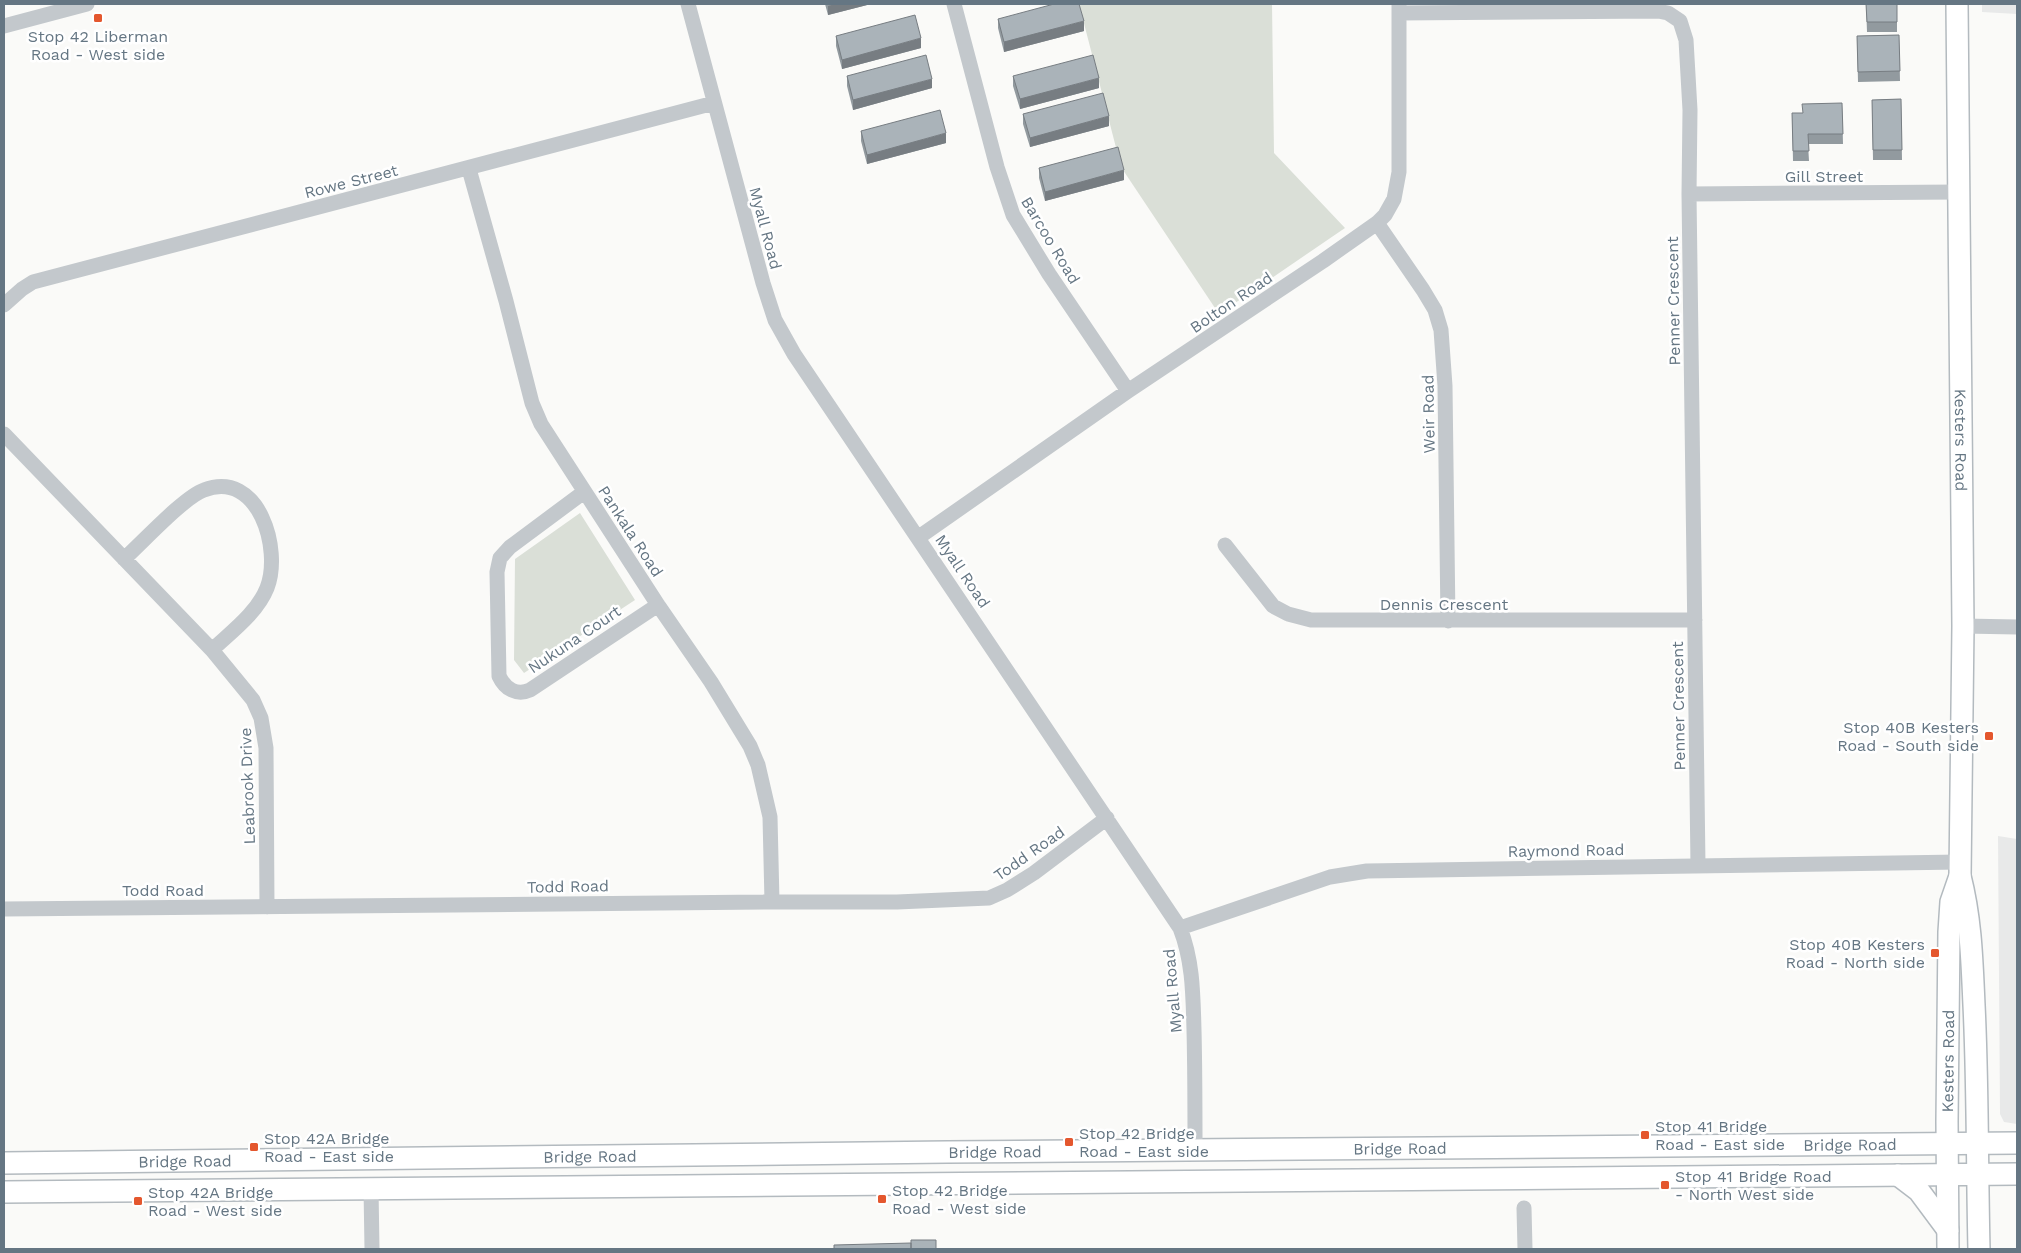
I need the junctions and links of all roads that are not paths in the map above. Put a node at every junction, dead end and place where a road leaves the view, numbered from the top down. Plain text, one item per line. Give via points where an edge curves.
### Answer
1 (87, 4) edge
2 (688, 4) edge
3 (954, 4) edge
4 (1957, 4) edge
5 (1399, 9) edge
6 (4, 26) edge
7 (714, 103) junction
8 (469, 169) junction
9 (1959, 192) junction
10 (1689, 194) junction
11 (1377, 223) junction
12 (4, 306) edge
13 (1128, 392) junction
14 (4, 434) edge
15 (584, 492) junction
16 (919, 537) junction
17 (1225, 545) dead end
18 (124, 559) junction
19 (658, 605) junction
20 (1695, 620) junction
21 (1448, 622) junction
22 (1963, 626) junction
23 (2017, 627) edge
24 (212, 650) junction
25 (1107, 818) junction
26 (1698, 865) junction
27 (1960, 869) junction
28 (772, 902) junction
29 (267, 907) junction
30 (4, 909) edge
31 (1180, 928) junction
32 (1947, 1144) junction
33 (1977, 1144) junction
34 (2017, 1144) edge
35 (1195, 1150) junction
36 (370, 1159) junction
37 (4, 1164) edge
38 (1948, 1174) junction
39 (1978, 1174) junction
40 (2017, 1174) edge
41 (1898, 1175) junction
42 (1196, 1180) junction
43 (371, 1188) junction
44 (4, 1192) edge
45 (1524, 1208) dead end
46 (1948, 1240) edge
47 (372, 1249) edge
48 (1525, 1249) edge
49 (1979, 1249) edge

1 - 6 street
2 - 7 street, Myall Road
3 - 13 street, Barcoo Road via 1013,215
4 - 9 main road, Kesters Road
5 - 10 street, Penner Crescent via 1658,11 1675,17 1684,27 1686,40 1690,110
5 - 11 street, Bolton Road via 1399,177 1391,207
7 - 8 street, Rowe Street
7 - 16 street, Myall Road via 763,283 780,330
8 - 12 street, Rowe Street via 33,282
8 - 15 street, Pankala Road via 535,412
9 - 10 street, Gill Street
9 - 22 main road, Kesters Road
10 - 20 street, Penner Crescent
11 - 13 street, Bolton Road
11 - 21 street, Weir Road via 1435,310 1441,330 1446,386
13 - 16 street, Bolton Road
14 - 18 street, Leabrook Drive
15 - 19 street, Pankala Road
15 - 19 street, Nukuna Court via 500,558 497,617 501,682 518,693 530,690
16 - 25 street, Myall Road
17 - 21 street, Dennis Crescent via 1268,601 1288,614 1327,621
18 - 24 street, Leabrook Drive
18 - 24 street via 200,491 232,488 252,500 268,534 271,568 268,587 258,604
19 - 28 street, Pankala Road via 730,710 758,765 770,817
20 - 21 street, Dennis Crescent
20 - 26 street, Penner Crescent
22 - 23 street
22 - 27 main road, Kesters Road
24 - 29 street, Leabrook Drive via 246,690 261,718 267,775
25 - 28 street, Todd Road via 1034,873 989,898
25 - 31 street, Myall Road
26 - 27 street, Raymond Road
26 - 31 street, Raymond Road via 1350,873 1307,884
27 - 32 main road, Kesters Road via 1951,902 1949,932
27 - 33 main road, Kesters Road via 1971,934
28 - 29 street, Todd Road
29 - 30 street, Todd Road
31 - 35 street, Myall Road via 1192,977
32 - 33 main road, Bridge Road
32 - 35 main road, Bridge Road
32 - 38 main road, Kesters Road
33 - 34 main road, Bridge Road
33 - 39 main road, Kesters Road
35 - 36 main road, Bridge Road
35 - 42 main road
36 - 37 main road, Bridge Road
36 - 43 main road
38 - 39 main road, Bridge Road
38 - 41 main road, Bridge Road
38 - 46 main road, Kesters Road
39 - 40 main road, Bridge Road
39 - 49 main road, Kesters Road
41 - 42 main road, Bridge Road
41 - 46 main road via 1919,1191
42 - 43 main road, Bridge Road
43 - 44 main road, Bridge Road
43 - 47 street
45 - 48 street

